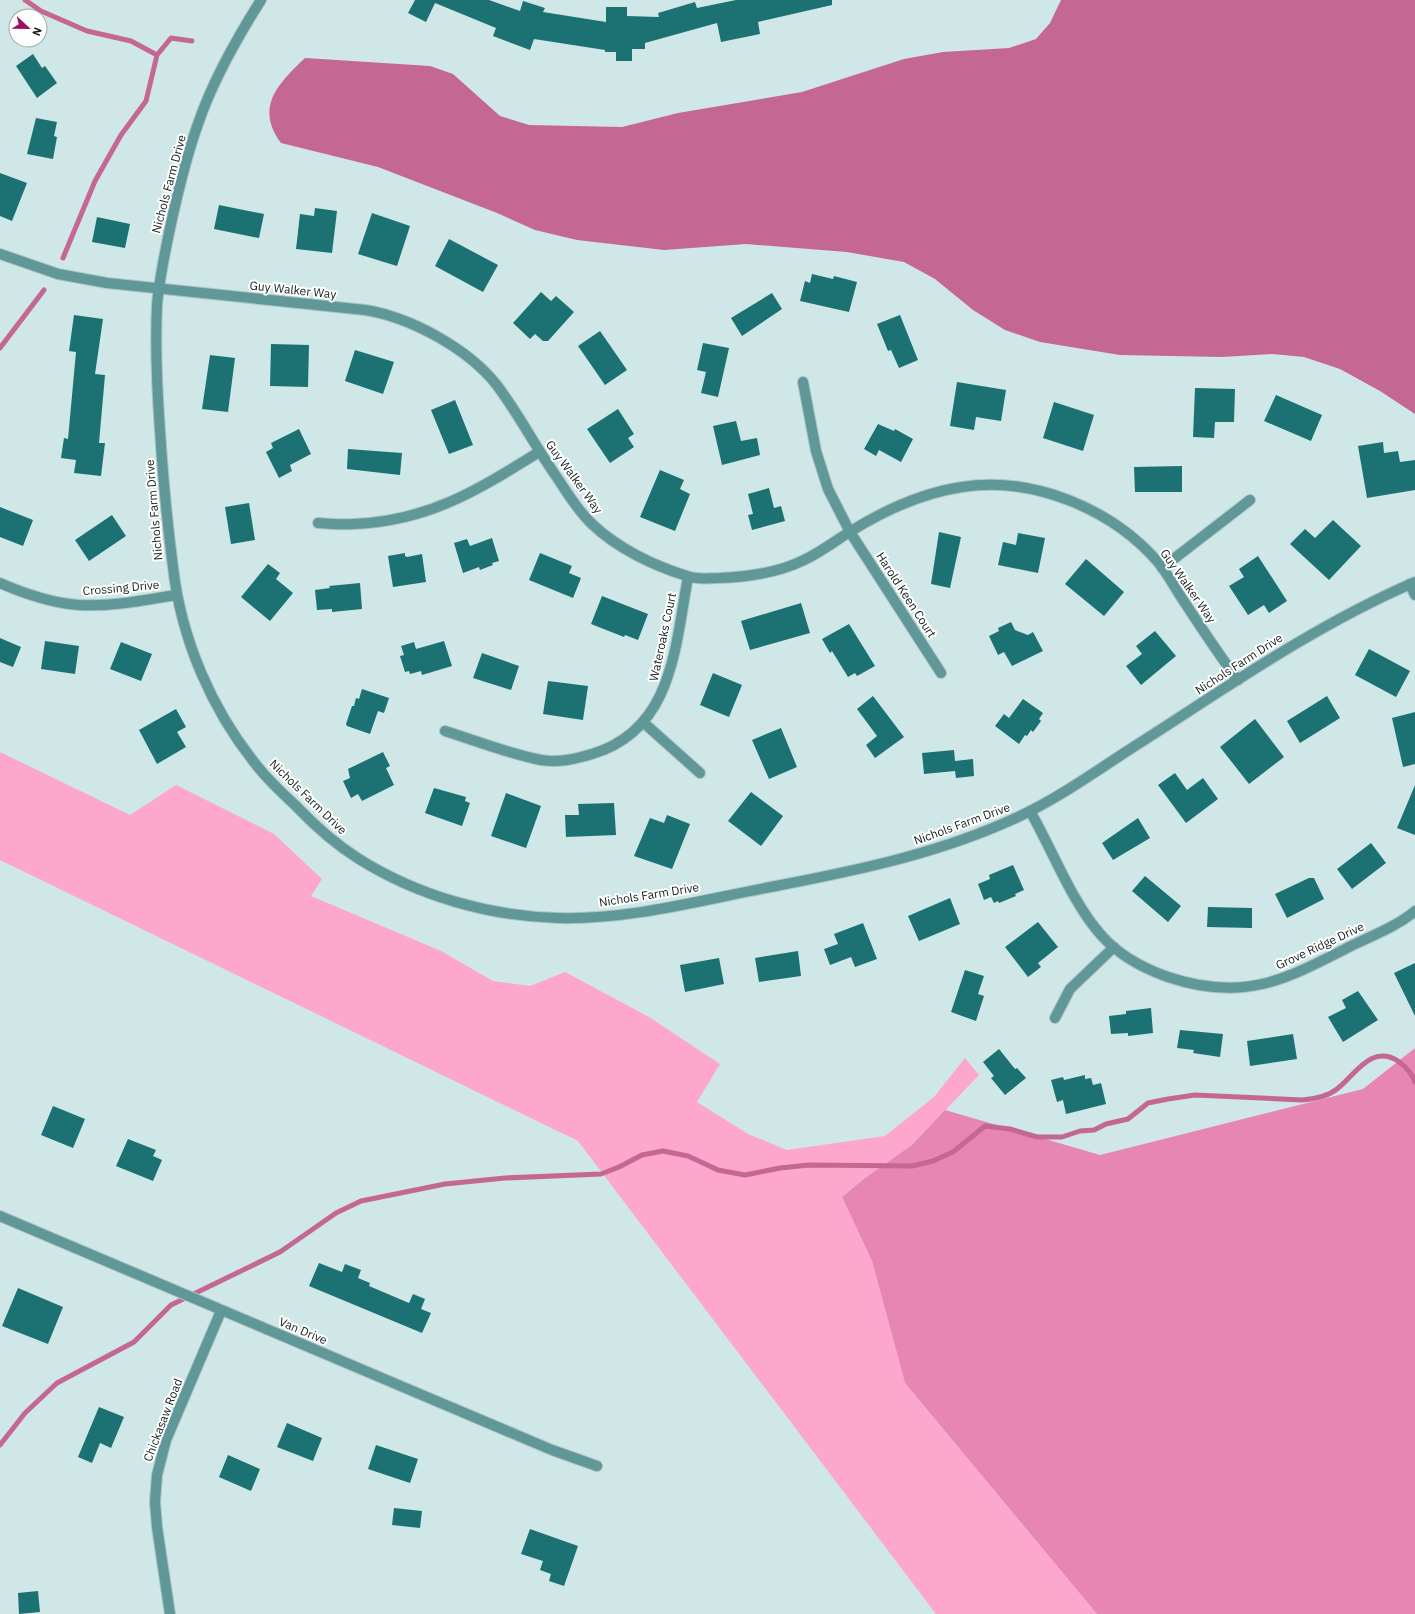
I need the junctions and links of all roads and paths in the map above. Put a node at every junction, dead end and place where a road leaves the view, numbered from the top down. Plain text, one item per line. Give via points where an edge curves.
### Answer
1 (261, 0) edge
2 (0, 254) edge
3 (159, 289) junction
4 (803, 382) dead end
5 (539, 452) junction
6 (1250, 500) dead end
7 (318, 523) dead end
8 (850, 532) junction
9 (1162, 568) junction
10 (688, 577) junction
11 (0, 583) edge
12 (1412, 583) edge
13 (176, 595) junction
14 (1415, 595) edge
15 (941, 673) dead end
16 (1238, 680) junction
17 (644, 723) junction
18 (445, 731) dead end
19 (700, 773) dead end
20 (1030, 811) junction
21 (1415, 911) edge
22 (1114, 947) junction
23 (1055, 1018) dead end
24 (0, 1216) edge
25 (221, 1311) junction
26 (597, 1466) dead end
27 (170, 1614) edge

1 - 3 street, Nichols Farm Drive via 237,39 200,118 176,196
2 - 3 street, Guy Walker Way via 58,274
3 - 5 street, Guy Walker Way via 365,310 382,313 411,324 463,353 482,370 510,404
3 - 13 street, Nichols Farm Drive via 157,389
4 - 8 street, Harold Keen Court via 816,451 828,490
5 - 7 street via 471,493 426,512 376,523
5 - 10 street, Guy Walker Way via 577,507 592,524 631,552
6 - 9 street
8 - 9 street, Guy Walker Way via 901,504 936,492 990,484 1023,487 1052,494 1098,514 1138,543
8 - 10 street, Guy Walker Way via 816,554 784,568 756,575
8 - 15 street, Harold Keen Court
9 - 16 street, Guy Walker Way
10 - 17 street, Wateroaks Court via 665,688 659,702
11 - 13 street, Crossing Drive via 52,601 79,605 138,601
12 - 14 street
12 - 16 street, Nichols Farm Drive via 1358,608 1299,641
13 - 20 street, Nichols Farm Drive via 189,640 218,708 258,768 333,840 358,858 384,873 435,895 468,905 493,911 552,918 622,915 878,865 931,851 984,832
16 - 20 street, Nichols Farm Drive via 1053,799
17 - 18 street, Wateroaks Court via 630,736 600,752 559,761 542,760
17 - 19 street
20 - 22 street, Grove Ridge Drive via 1088,918 1102,937
21 - 22 street, Grove Ridge Drive via 1289,977 1241,988 1193,986 1146,968
22 - 23 street via 1070,989
24 - 25 street, Van Drive
25 - 26 street, Van Drive via 538,1444
25 - 27 street, Chickasaw Road via 166,1440 157,1475 155,1502

